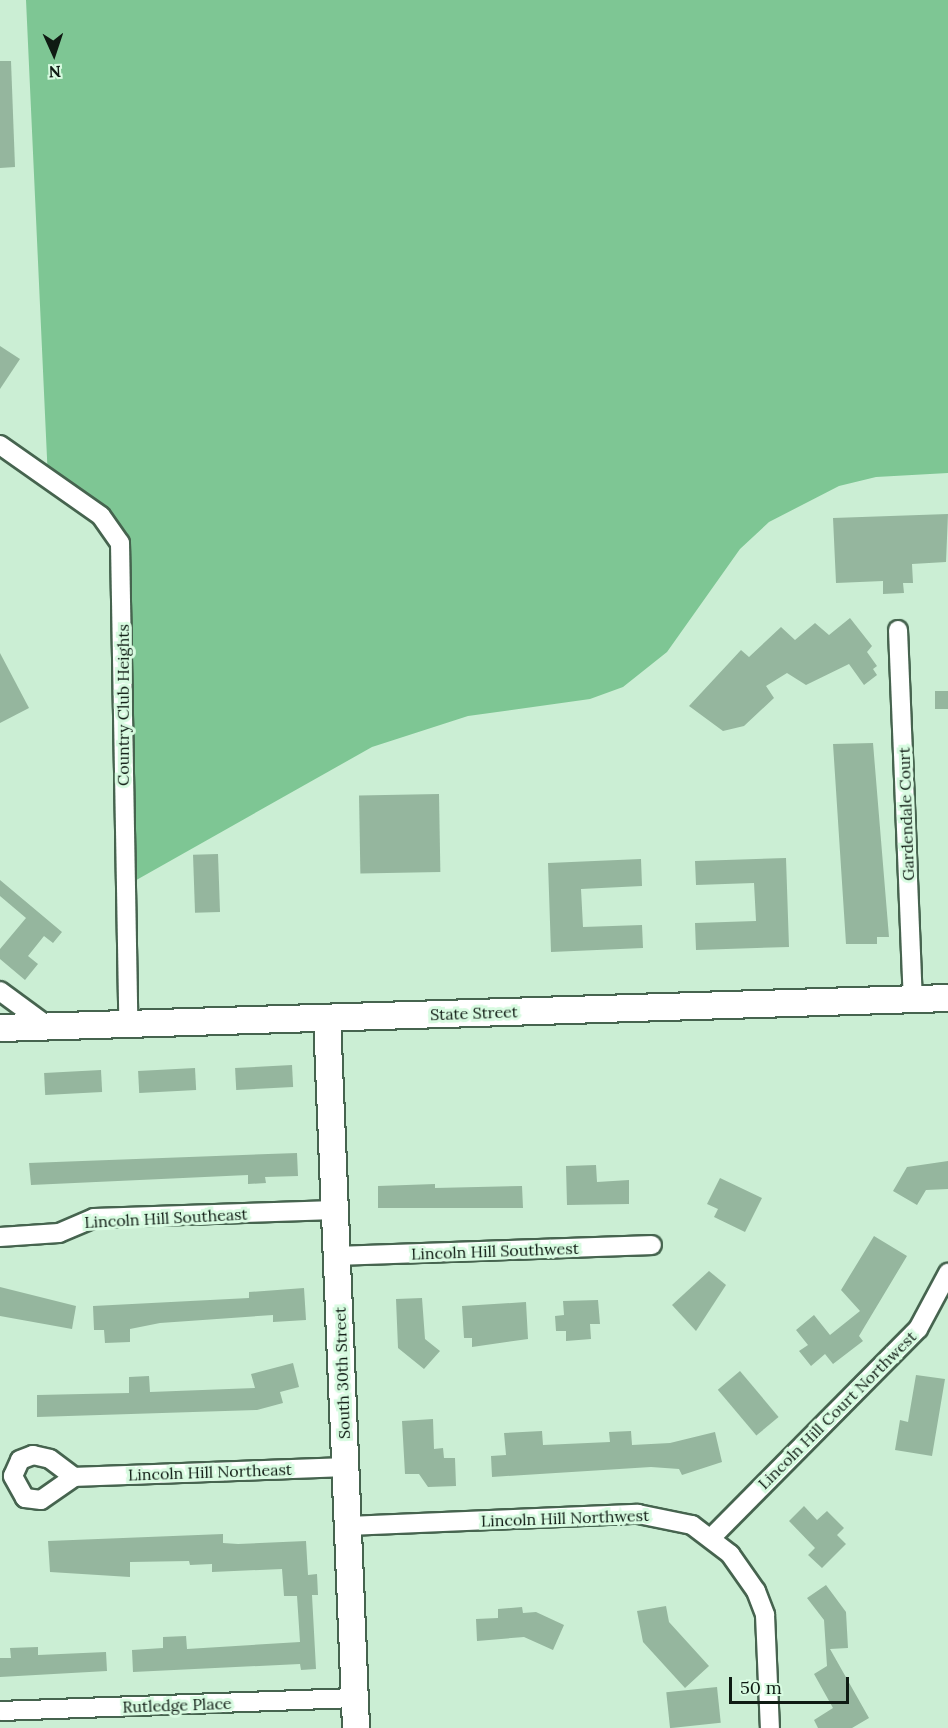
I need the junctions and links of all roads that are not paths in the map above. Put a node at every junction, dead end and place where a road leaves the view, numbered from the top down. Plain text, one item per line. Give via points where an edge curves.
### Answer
1 (0, 445) edge
2 (898, 630) dead end
3 (0, 991) edge
4 (948, 998) edge
5 (913, 999) junction
6 (327, 1018) junction
7 (128, 1024) junction
8 (49, 1027) junction
9 (0, 1028) edge
10 (335, 1210) junction
11 (0, 1237) edge
12 (652, 1245) dead end
13 (337, 1256) junction
14 (948, 1273) edge
15 (345, 1467) junction
16 (74, 1477) dead end
17 (348, 1527) junction
18 (712, 1537) junction
19 (355, 1698) junction
20 (0, 1711) edge
21 (356, 1728) edge
22 (770, 1728) edge

1 - 7 street, Country Club Heights via 101,516 120,543
2 - 5 street, Gardendale Court
3 - 8 street
4 - 5 main road, State Street
5 - 6 main road, State Street
6 - 7 main road, State Street
6 - 10 main road, South 30th Street
7 - 8 main road, State Street
8 - 9 main road, State Street
10 - 11 street, Lincoln Hill Southeast via 94,1218 59,1233
10 - 13 main road, South 30th Street
12 - 13 street, Lincoln Hill Southwest
13 - 15 main road, South 30th Street
14 - 18 street, Lincoln Hill Court Northwest via 918,1329
15 - 16 street, Lincoln Hill Northeast
15 - 17 main road, South 30th Street
17 - 18 street, Lincoln Hill Northwest via 638,1514 675,1519
17 - 19 main road, South 30th Street
18 - 22 street, Lincoln Hill Northwest via 749,1577 765,1615
19 - 20 street, Rutledge Place
19 - 21 main road, South 30th Street

